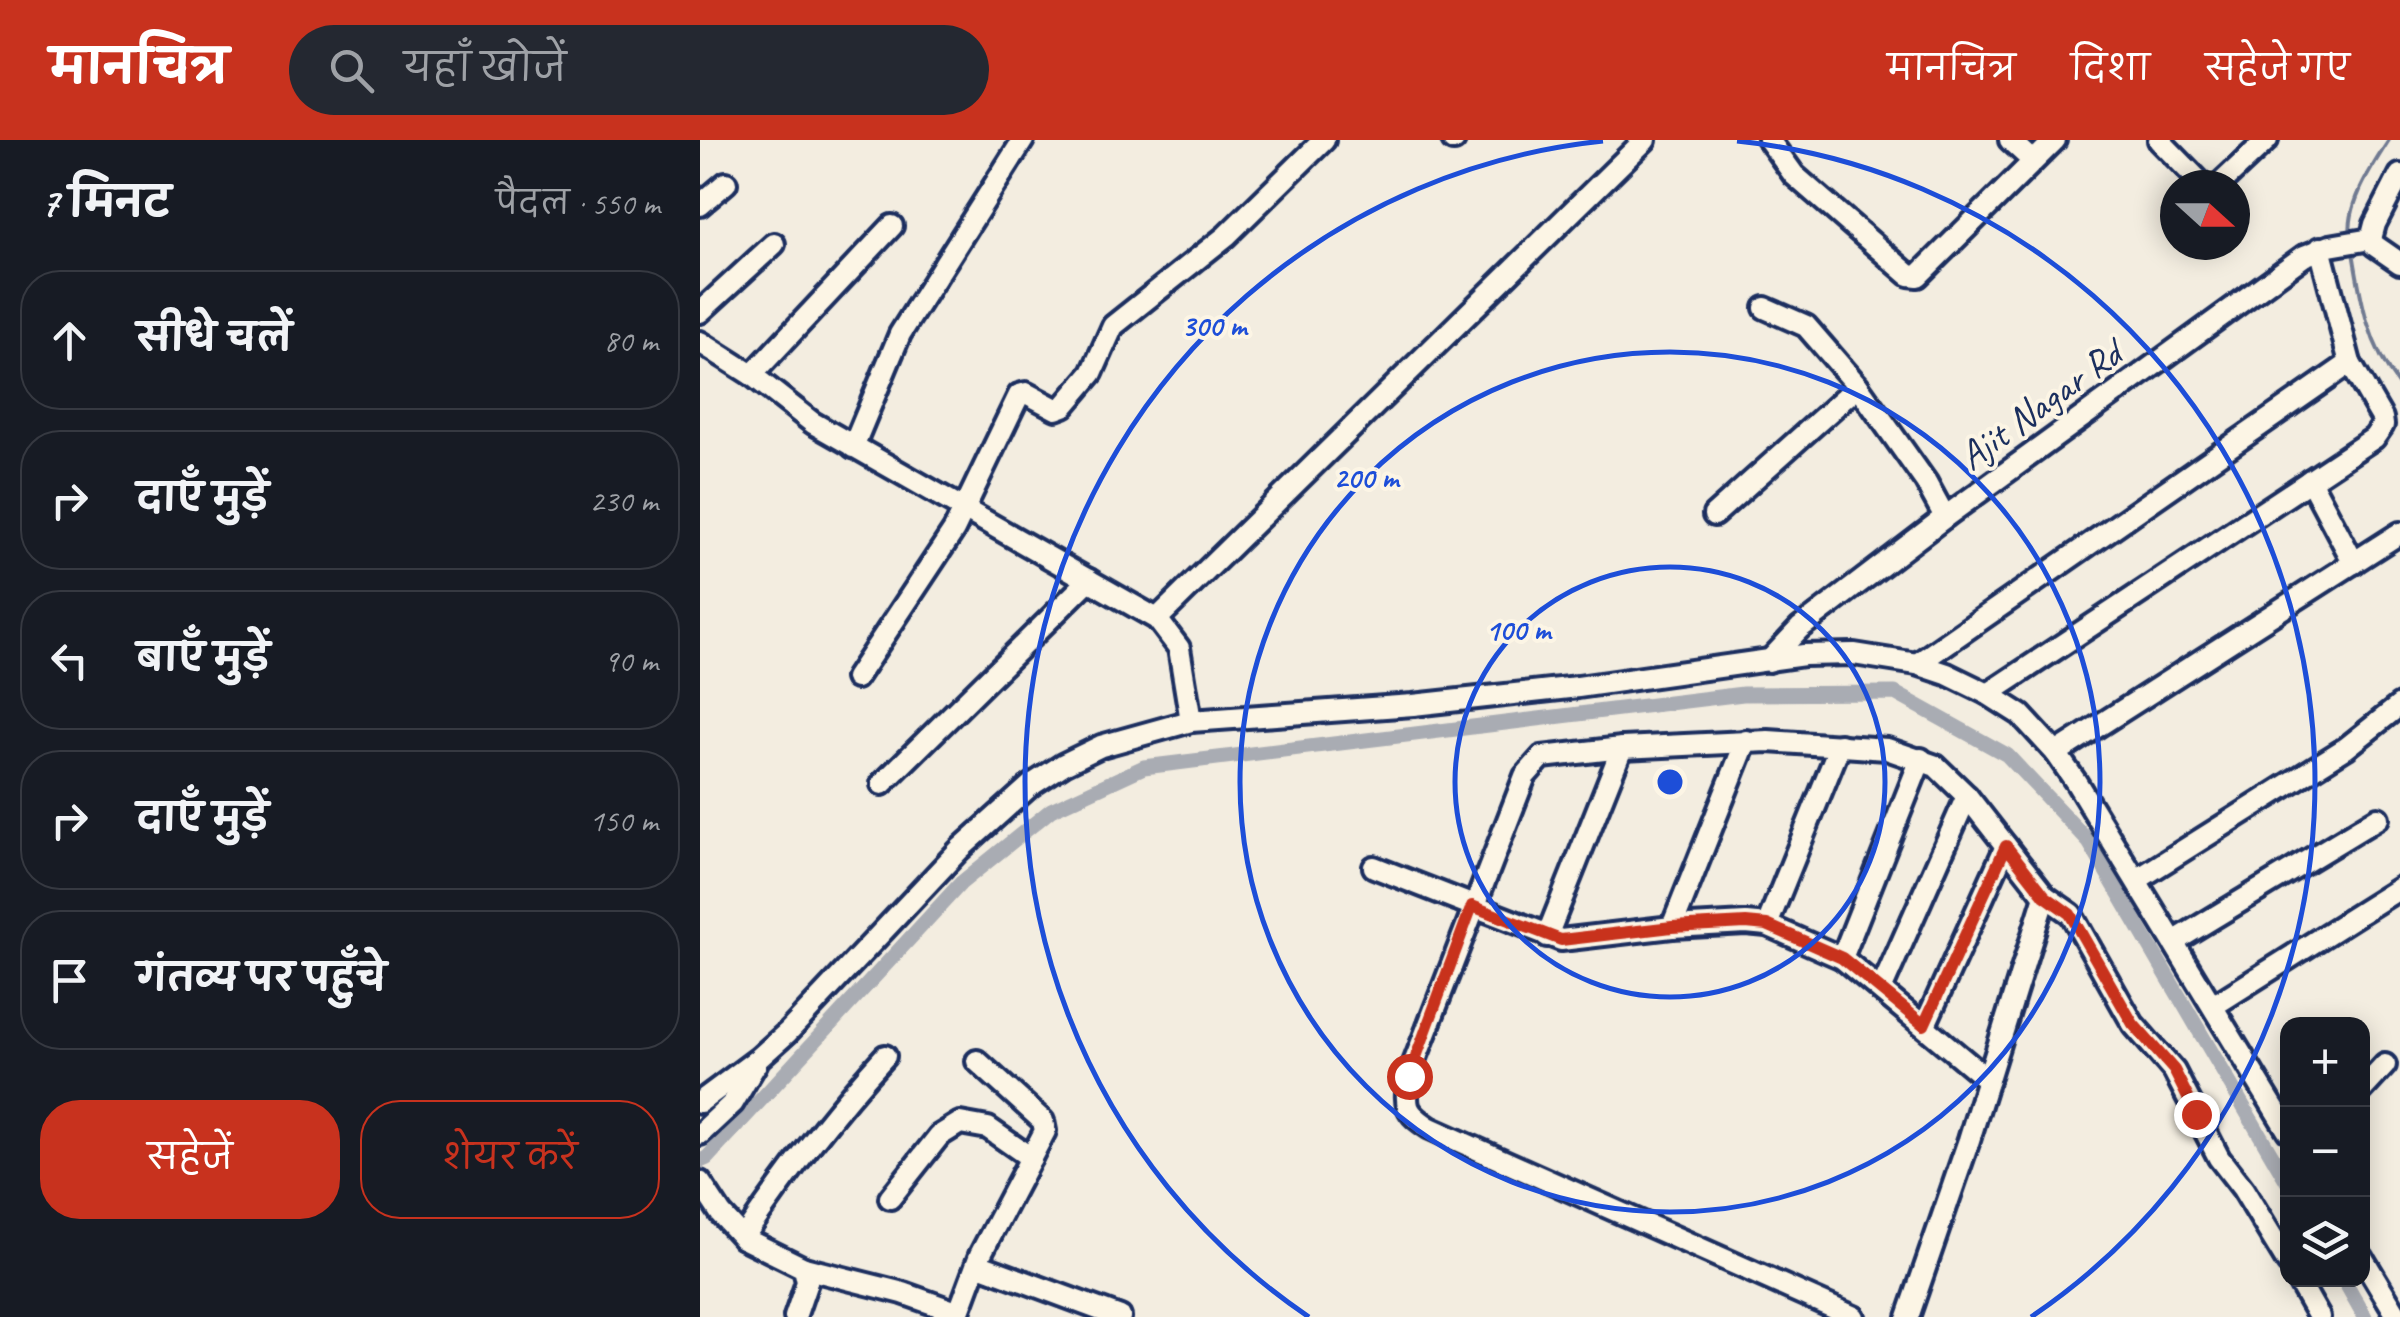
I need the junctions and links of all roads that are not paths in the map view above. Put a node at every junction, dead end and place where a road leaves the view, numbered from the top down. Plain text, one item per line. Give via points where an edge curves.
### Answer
1 (1022, 140) edge
2 (1324, 140) edge
3 (1645, 140) edge
4 (1768, 140) edge
5 (2010, 140) edge
6 (2055, 140) edge
7 (2159, 140) edge
8 (2266, 140) edge
9 (2033, 161) junction
10 (2189, 170) edge
11 (2235, 170) edge
12 (726, 182) dead end
13 (2396, 189) edge
14 (700, 206) edge
15 (892, 226) dead end
16 (2368, 240) junction
17 (774, 244) dead end
18 (2325, 247) junction
19 (2400, 263) edge
20 (1764, 308) dead end
21 (700, 312) edge
22 (700, 342) edge
23 (2350, 363) junction
24 (752, 375) junction
25 (1858, 386) junction
26 (852, 446) junction
27 (2310, 480) junction
28 (965, 508) junction
29 (1714, 514) dead end
30 (1945, 517) junction
31 (2400, 533) edge
32 (2354, 563) junction
33 (1090, 580) junction
34 (1157, 620) junction
35 (1769, 661) junction
36 (1916, 664) junction
37 (856, 678) dead end
38 (1988, 694) junction
39 (2400, 705) edge
40 (1191, 721) junction
41 (1746, 741) junction
42 (1840, 745) junction
43 (1622, 748) junction
44 (2056, 753) junction
45 (1921, 759) junction
46 (882, 784) dead end
47 (1968, 796) junction
48 (2378, 818) dead end
49 (2006, 846) junction
50 (1374, 866) dead end
51 (2138, 879) junction
52 (2400, 888) edge
53 (2045, 896) junction
54 (1472, 906) junction
55 (1767, 925) junction
56 (1672, 927) junction
57 (1547, 936) junction
58 (2175, 941) junction
59 (1842, 958) junction
60 (1881, 990) junction
61 (2213, 1006) junction
62 (1924, 1025) junction
63 (884, 1056) dead end
64 (759, 1058) junction
65 (977, 1061) dead end
66 (2386, 1065) dead end
67 (1988, 1080) junction
68 (2370, 1082) edge
69 (700, 1102) edge
70 (2280, 1117) edge
71 (700, 1134) edge
72 (1031, 1158) junction
73 (704, 1187) edge
74 (890, 1198) dead end
75 (743, 1238) junction
76 (2280, 1250) edge
77 (977, 1264) junction
78 (804, 1268) junction
79 (2370, 1268) edge
80 (2302, 1287) edge
81 (2397, 1309) edge
82 (958, 1315) edge
83 (795, 1317) edge
84 (1120, 1317) edge
85 (1854, 1317) edge
86 (1908, 1317) edge
87 (2318, 1317) edge

1 - 26 street via 900,334
2 - 28 street via 1226,236 1113,326 1092,374 1064,406 1019,395
3 - 34 street
4 - 9 street via 1794,176 1913,276 1923,274
5 - 9 street
6 - 9 street
7 - 10 street
8 - 11 street
12 - 14 street
13 - 16 street
15 - 24 street
16 - 18 street, Ajit Nagar Rd
16 - 19 street
17 - 21 street
18 - 23 street
18 - 30 street, Ajit Nagar Rd
20 - 25 street via 1806,326
22 - 24 street
23 - 27 street via 2383,425
23 - 36 street
24 - 26 street
25 - 29 street
25 - 30 street
26 - 28 street
27 - 32 street
27 - 38 street
28 - 33 street
28 - 37 street
30 - 35 street, Ajit Nagar Rd via 1800,628
31 - 32 street
32 - 44 street
33 - 34 street
33 - 46 street
34 - 40 street via 1179,648
35 - 36 street via 1854,654
35 - 40 street via 1413,704
36 - 38 street
38 - 44 street via 2021,715
39 - 51 street via 2346,748
40 - 64 street via 1101,746 1004,806
41 - 42 street
41 - 43 street
41 - 56 street
42 - 45 street
42 - 55 street
43 - 54 street via 1551,753 1535,762
43 - 57 street
44 - 51 street
45 - 47 street
45 - 59 street
47 - 49 street
47 - 60 street
48 - 58 street
49 - 53 street
49 - 62 street
50 - 54 street
51 - 58 street
52 - 61 street
53 - 67 street
53 - 76 street via 2070,914 2133,1024 2174,1070 2219,1158
54 - 57 street
54 - 85 street via 1409,1076 1409,1113
55 - 56 street
55 - 59 street
56 - 57 street via 1572,940
58 - 61 street
59 - 60 street
60 - 62 street
61 - 70 street
62 - 67 street
63 - 75 street via 796,1160
64 - 69 street
64 - 71 street via 732,1102
65 - 72 street via 1044,1121
66 - 68 street
67 - 86 street
72 - 74 street via 988,1128 960,1123 939,1136
72 - 77 street
73 - 75 street
75 - 78 street
77 - 82 street
77 - 84 street
78 - 82 street
78 - 83 street via 808,1282
79 - 81 street
80 - 87 street

